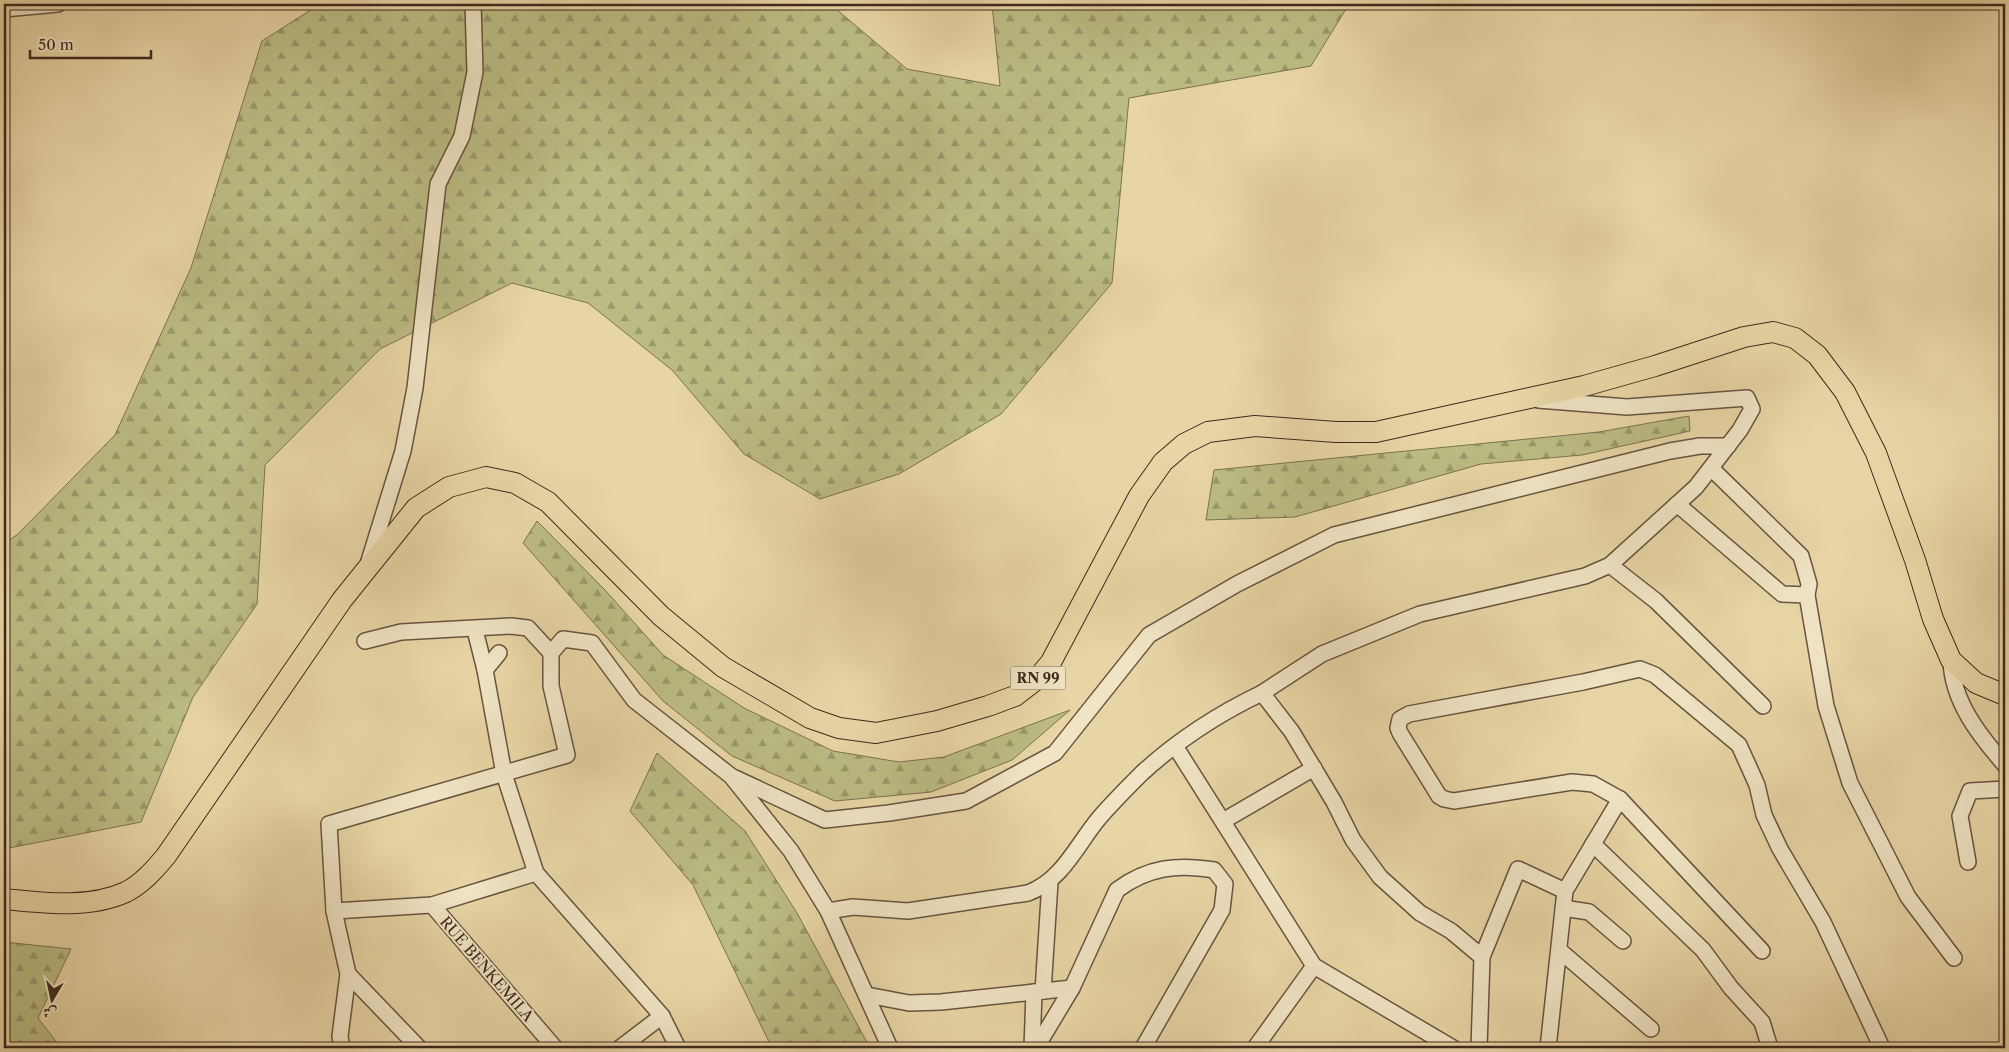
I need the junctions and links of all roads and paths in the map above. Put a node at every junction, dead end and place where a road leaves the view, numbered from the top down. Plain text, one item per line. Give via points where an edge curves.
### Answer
1 (58, 4) edge
2 (474, 4) edge
3 (4, 10) edge
4 (1518, 399) junction
5 (1728, 446) junction
6 (1712, 469) junction
7 (1677, 504) junction
8 (1610, 565) junction
9 (367, 568) junction
10 (1807, 595) junction
11 (475, 630) junction
12 (366, 641) dead end
13 (499, 653) dead end
14 (551, 654) junction
15 (1951, 660) junction
16 (485, 670) junction
17 (1262, 693) junction
18 (2005, 694) edge
19 (1763, 706) dead end
20 (1175, 746) junction
21 (2005, 765) edge
22 (1314, 768) junction
23 (504, 774) junction
24 (731, 776) junction
25 (2005, 789) edge
26 (1620, 799) junction
27 (1223, 821) junction
28 (1593, 844) junction
29 (1968, 862) dead end
30 (536, 873) junction
31 (1050, 882) junction
32 (1565, 891) junction
33 (4, 899) edge
34 (432, 905) junction
35 (1563, 908) junction
36 (828, 910) junction
37 (334, 911) junction
38 (1623, 941) dead end
39 (1558, 950) junction
40 (1762, 951) dead end
41 (1482, 957) junction
42 (1954, 958) dead end
43 (1314, 966) junction
44 (348, 974) junction
45 (1072, 988) junction
46 (1038, 991) junction
47 (867, 994) junction
48 (662, 1016) junction
49 (1651, 1029) dead end
50 (342, 1048) edge
51 (419, 1048) edge
52 (555, 1048) edge
53 (620, 1048) edge
54 (678, 1048) edge
55 (890, 1048) edge
56 (1032, 1048) edge
57 (1036, 1048) edge
58 (1143, 1048) edge
59 (1255, 1048) edge
60 (1453, 1048) edge
61 (1478, 1048) edge
62 (1549, 1048) edge
63 (1770, 1048) edge
64 (1882, 1048) edge

1 - 3 street
2 - 9 street via 475,72 462,136 438,184 415,388 403,450
4 - 5 street via 1627,407 1747,398 1752,409
4 - 9 main road, RN 99 via 1376,432 1255,426 1208,432 1184,444 1163,462 1139,496 1052,662 1036,680 1015,696 988,706 876,733 839,728 810,718 723,667 661,616 548,502 515,483 486,477 449,487 416,508
4 - 15 main road, RN 99 via 1617,377 1744,337 1773,332 1795,338 1817,355 1846,392 1876,453 1933,619
5 - 6 street
5 - 24 street via 1670,451 1334,535 1237,584 1149,635 1055,753 966,801 825,820
6 - 7 street
6 - 10 street via 1801,556 1809,584
7 - 8 street
7 - 10 street via 1782,594
8 - 17 street via 1585,576 1420,614 1322,654
8 - 19 street via 1656,602
9 - 33 main road, RN 99 via 166,856 148,876 126,892 95,900 53,904
10 - 42 street via 1826,706 1850,782 1908,897
11 - 12 street via 401,632
11 - 14 street via 511,626 528,628
11 - 16 street
13 - 16 street
14 - 23 street via 552,686 567,756
14 - 24 street via 563,639 592,643 634,700
15 - 18 main road, RN 99 via 1976,683
15 - 21 street via 1951,679 1963,705 1983,740
16 - 23 street
17 - 20 street via 1218,715
17 - 22 street
20 - 27 street
20 - 31 street via 1100,817
22 - 27 street
22 - 41 street via 1354,840 1380,877 1420,912 1451,930
23 - 30 street
23 - 37 street via 329,824
24 - 36 street via 791,851
25 - 29 street via 1970,791 1960,816
26 - 28 street
26 - 40 street
26 - 64 street via 1593,784 1572,782 1454,801 1444,799 1400,733 1398,723 1409,714 1640,669 1655,675 1739,745 1776,841 1823,922
27 - 43 street
28 - 32 street
28 - 63 street via 1703,950 1762,1022
30 - 34 street, RUE BENKEMILA
30 - 48 street
31 - 36 street via 1028,892 908,911 853,907
31 - 46 street
32 - 35 street
32 - 41 street via 1518,869
34 - 37 street
34 - 52 street, RUE BENKEMILA
35 - 38 street via 1589,912
35 - 39 street
36 - 47 street
37 - 44 street
39 - 49 street
39 - 62 street
41 - 61 street
43 - 59 street
43 - 60 street
44 - 50 street via 340,1036
44 - 51 street
45 - 46 street
45 - 57 street
45 - 58 street via 1117,890 1131,880 1163,868 1214,870 1225,884 1222,910
46 - 47 street via 909,1003
46 - 56 street
47 - 55 street
48 - 53 street
48 - 54 street

